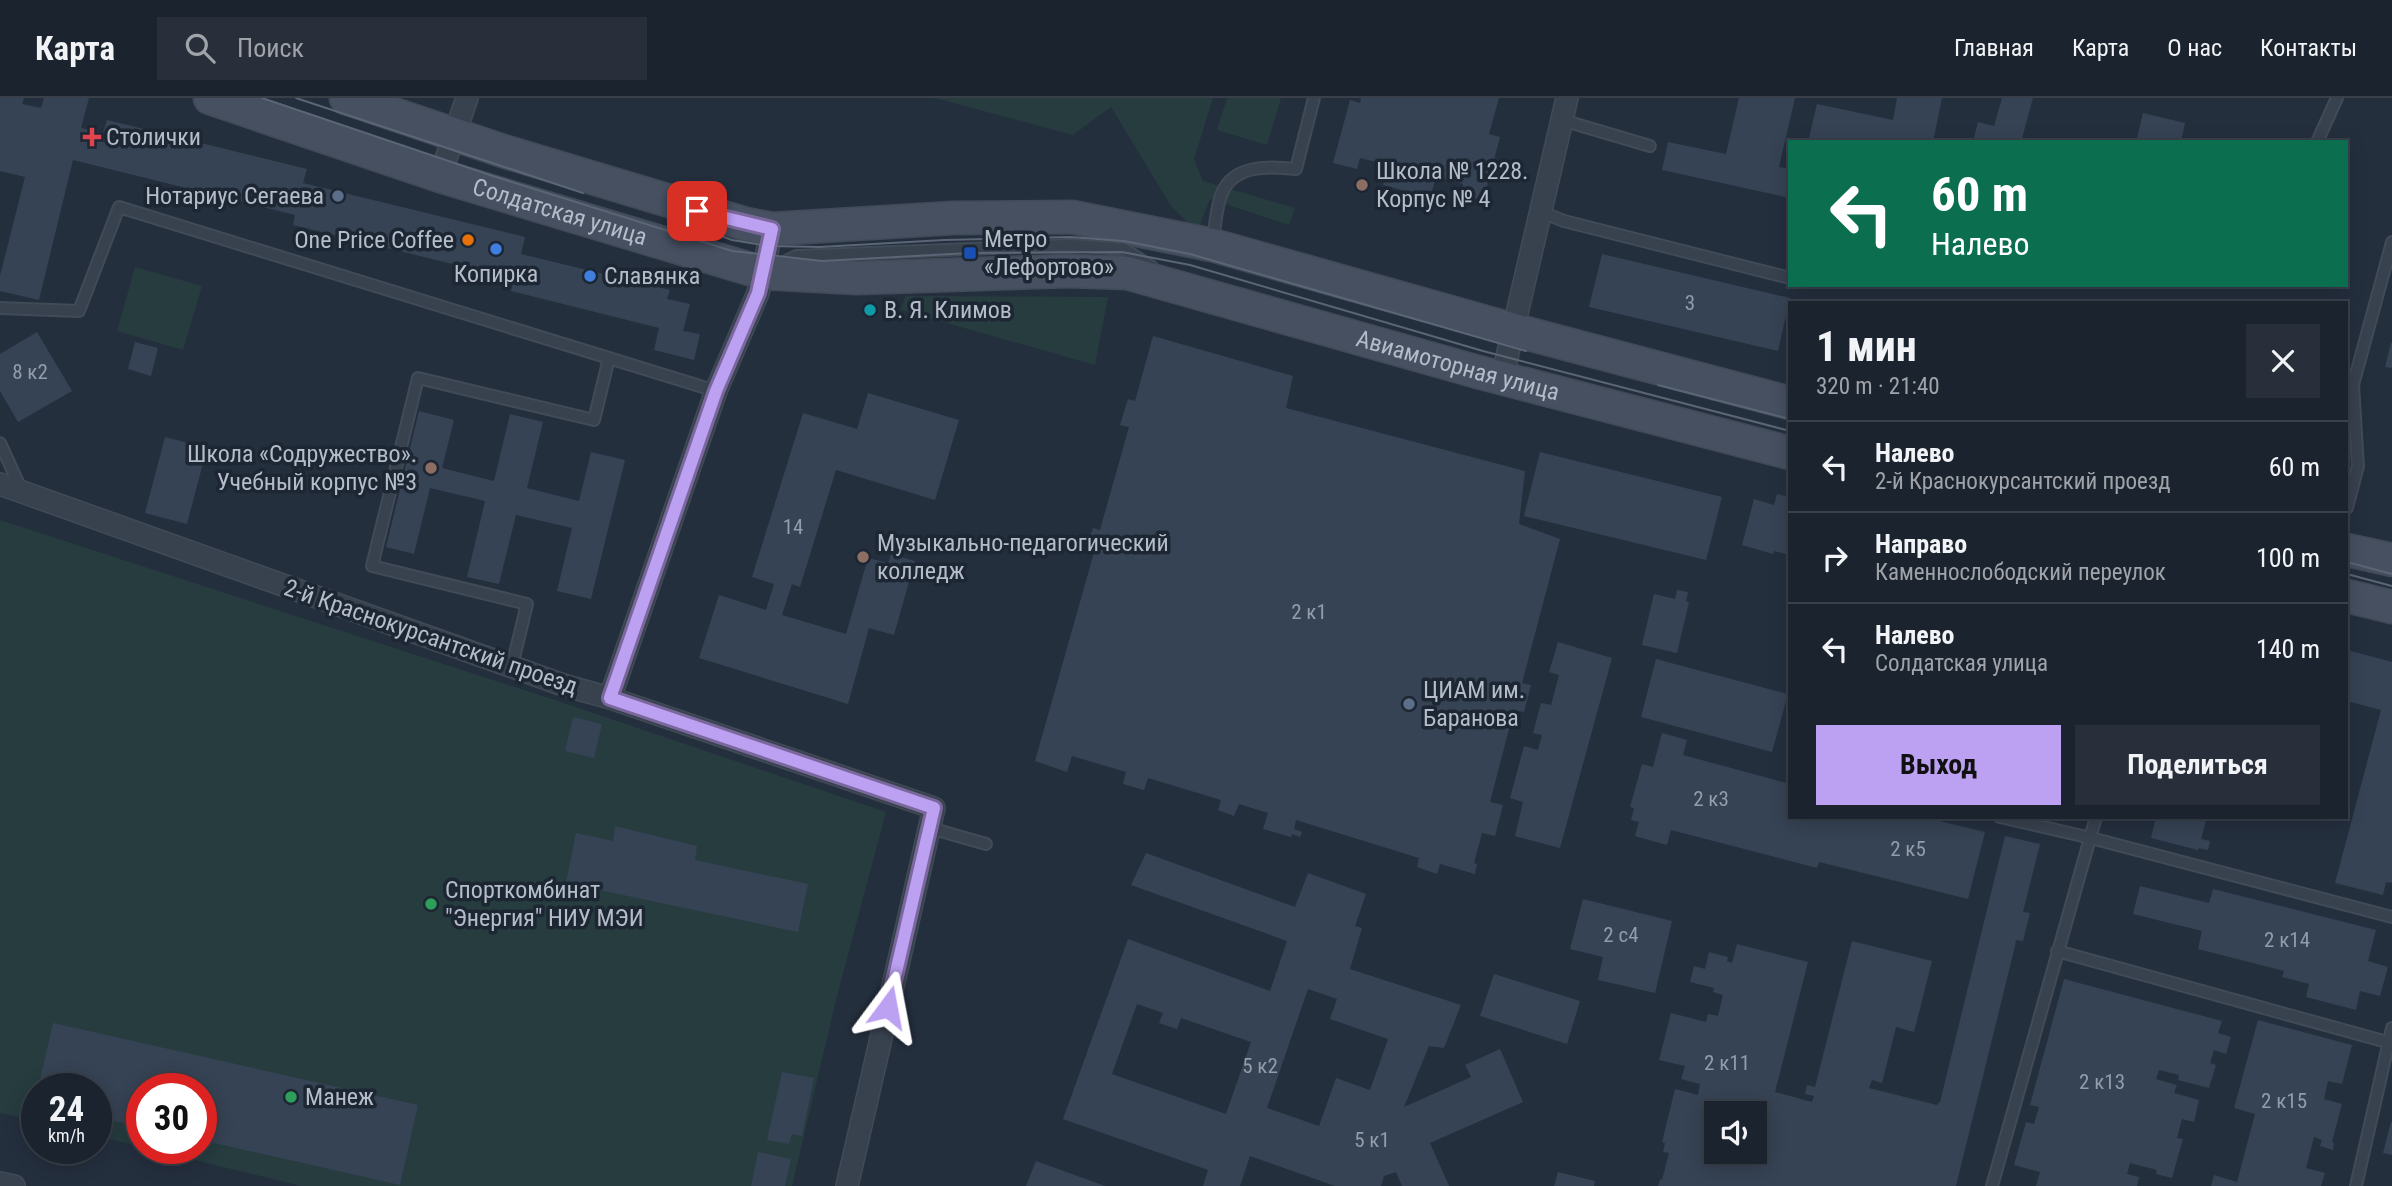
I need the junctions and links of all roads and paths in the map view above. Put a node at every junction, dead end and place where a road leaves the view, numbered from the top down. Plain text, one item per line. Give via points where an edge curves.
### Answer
1 (210, 98) edge
2 (346, 98) edge
3 (467, 98) edge
4 (1314, 98) edge
5 (1567, 98) edge
6 (2337, 98) edge
7 (1562, 120) junction
8 (454, 135) junction
9 (2318, 140) edge
10 (1650, 146) dead end
11 (440, 177) junction
12 (1541, 212) junction
13 (1130, 228) joint
14 (772, 229) junction
15 (2392, 242) edge
16 (1212, 245) junction
17 (763, 273) junction
18 (1127, 273) joint
19 (1788, 277) edge
20 (1186, 290) junction
21 (0, 308) edge
22 (1514, 330) junction
23 (609, 358) junction
24 (1502, 378) junction
25 (716, 391) junction
26 (1788, 402) edge
27 (0, 443) edge
28 (1788, 452) edge
29 (0, 484) edge
30 (22, 491) junction
31 (2348, 504) edge
32 (2348, 550) edge
33 (2392, 560) edge
34 (2348, 596) edge
35 (2392, 607) edge
36 (512, 666) junction
37 (610, 698) junction
38 (2009, 819) edge
39 (2096, 819) edge
40 (930, 828) junction
41 (2091, 838) junction
42 (986, 844) dead end
43 (2392, 917) edge
44 (2057, 951) junction
45 (2392, 1028) edge
46 (2387, 1042) junction
47 (0, 1183) edge
48 (14, 1186) edge
49 (847, 1186) edge
50 (1992, 1186) edge
51 (2356, 1186) edge

1 - 11 main road, Солдатская улица
2 - 8 main road, Солдатская улица
3 - 8 street
4 - 16 lane via 1296,169 1267,166 1232,180 1221,194
5 - 7 street
6 - 9 lane
7 - 10 lane
7 - 12 street
8 - 11 street
8 - 14 main road, Солдатская улица via 722,218
11 - 17 main road, Солдатская улица
12 - 19 lane
12 - 22 street
13 - 14 main road, Солдатская улица via 1072,217 953,218
13 - 16 main road, Авиамоторная улица
14 - 17 street
15 - 31 lane via 2353,385 2358,466
16 - 22 main road, Авиамоторная улица
17 - 18 main road, Солдатская улица via 857,278
17 - 20 lane via 796,256 1070,245 1124,249
17 - 25 street
18 - 20 main road, Авиамоторная улица
20 - 24 main road, Авиамоторная улица
21 - 23 lane via 79,311 120,207
22 - 24 street
22 - 26 main road, Авиамоторная улица
23 - 25 lane
23 - 36 lane via 594,421 418,378 372,566 527,604
24 - 28 main road, Авиамоторная улица
25 - 37 street
27 - 30 lane
29 - 30 street, 2-й Краснокурсантский проезд
30 - 36 street, 2-й Краснокурсантский проезд
32 - 33 main road
34 - 35 main road
36 - 37 street, 2-й Краснокурсантский проезд
37 - 40 street, 2-й Краснокурсантский проезд via 934,808
38 - 41 lane
39 - 41 lane
40 - 42 lane
40 - 49 street
41 - 43 lane
41 - 44 lane
44 - 46 lane
44 - 50 lane
45 - 46 lane
46 - 51 lane
47 - 48 street

